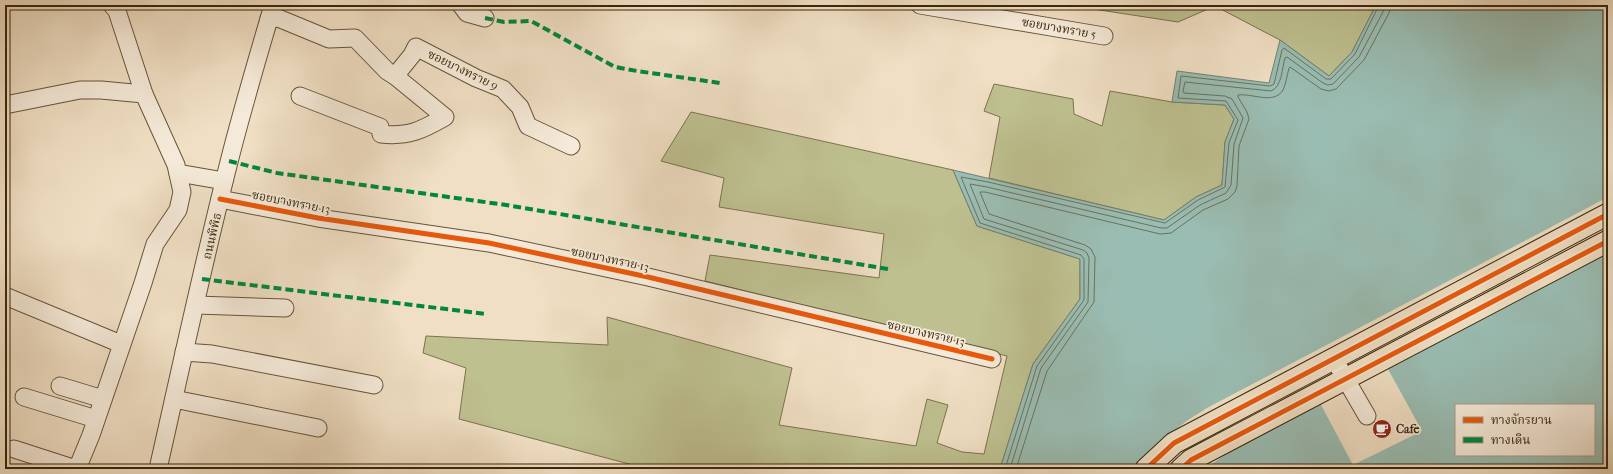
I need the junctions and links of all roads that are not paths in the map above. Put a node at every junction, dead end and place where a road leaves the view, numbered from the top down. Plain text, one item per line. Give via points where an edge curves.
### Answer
1 (112, 5) edge
2 (462, 5) edge
3 (920, 5) edge
4 (271, 12) edge
5 (484, 18) dead end
6 (1104, 36) dead end
7 (395, 76) junction
8 (144, 94) junction
9 (300, 96) dead end
10 (5, 105) edge
11 (571, 146) dead end
12 (178, 173) junction
13 (224, 181) junction
14 (220, 199) junction
15 (1608, 214) edge
16 (1608, 241) edge
17 (5, 296) edge
18 (196, 305) junction
19 (285, 308) dead end
20 (121, 344) junction
21 (184, 352) junction
22 (992, 358) dead end
23 (1334, 359) junction
24 (1345, 379) junction
25 (374, 385) dead end
26 (60, 386) dead end
27 (24, 397) dead end
28 (103, 398) junction
29 (174, 399) junction
30 (1367, 416) dead end
31 (96, 418) junction
32 (318, 428) dead end
33 (14, 449) dead end
34 (76, 469) edge
35 (158, 469) edge
36 (1146, 469) edge
37 (1181, 469) edge

1 - 8 street via 117,11
2 - 5 street via 467,13
3 - 6 street, ซอยบางทราย 5
4 - 7 street via 278,18 329,39 355,38
4 - 13 street, ถนนพิพิธ
7 - 9 street via 445,117 422,131 381,134 380,128
7 - 11 street, ซอยบางทราย 9 via 412,56 416,47 476,78 504,89 520,107 528,126
8 - 10 street via 80,90
8 - 12 street
12 - 13 street
12 - 20 street via 182,192 178,210 155,244
13 - 14 street, ถนนพิพิธ
14 - 18 street, ถนนพิพิธ
14 - 22 street, ซอยบางทราย 13 via 318,218 489,243 648,277
15 - 23 main road
16 - 24 main road
17 - 20 street
18 - 19 street
18 - 21 street, ถนนพิพิธ
20 - 28 street
21 - 25 street via 270,364
21 - 29 street, ถนนพิพิธ
23 - 24 street
23 - 36 main road via 1174,443
24 - 30 street
24 - 37 main road via 1192,460
26 - 28 street
27 - 31 street
28 - 31 street
29 - 32 street
29 - 35 street, ถนนพิพิธ
31 - 34 street
33 - 34 street

